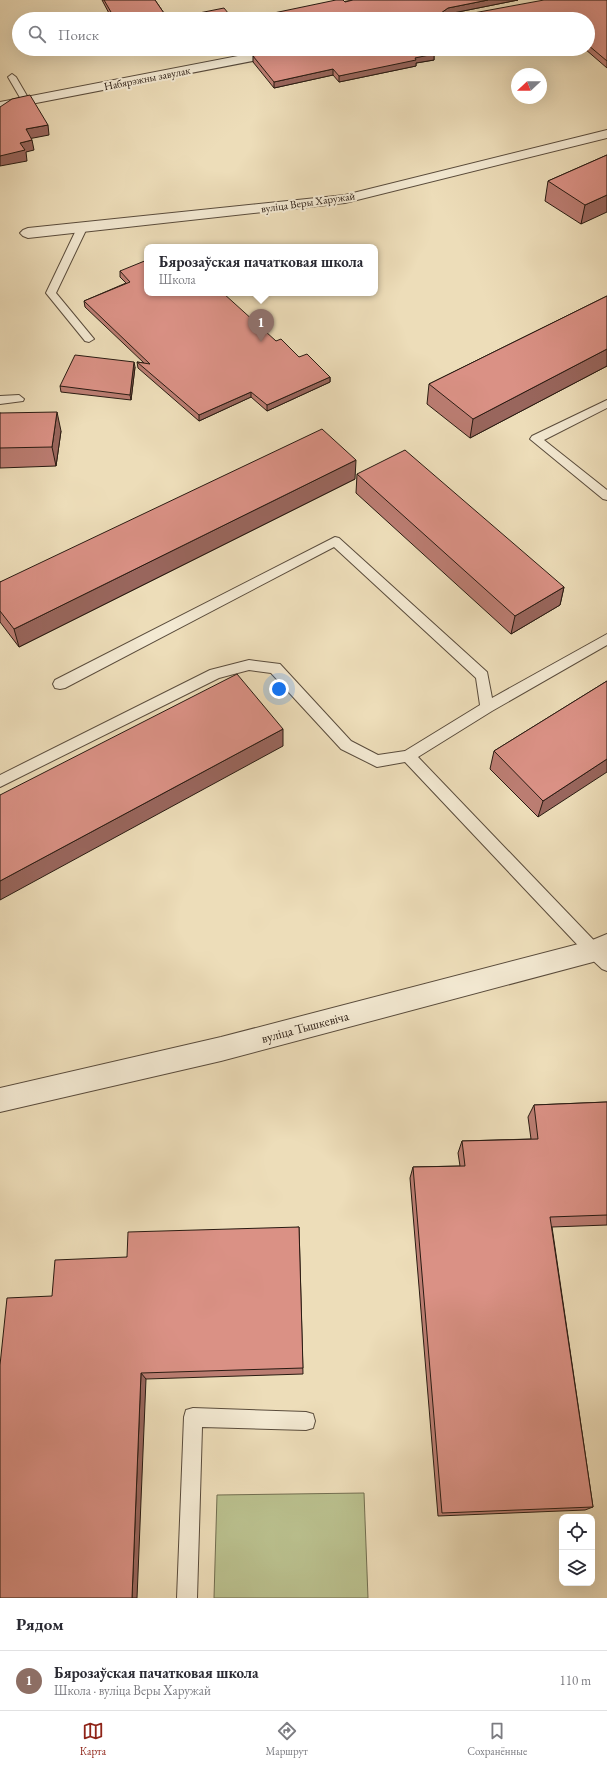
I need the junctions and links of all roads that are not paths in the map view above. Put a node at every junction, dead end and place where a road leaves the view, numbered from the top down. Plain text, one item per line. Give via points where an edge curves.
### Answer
1 (258, 56) edge
2 (12, 76) dead end
3 (26, 101) junction
4 (0, 106) edge
5 (607, 134) edge
6 (82, 228) junction
7 (28, 233) dead end
8 (89, 339) dead end
9 (19, 399) dead end
10 (0, 400) edge
11 (607, 404) edge
12 (607, 496) edge
13 (607, 639) edge
14 (60, 684) dead end
15 (487, 707) junction
16 (408, 756) junction
17 (0, 781) edge
18 (602, 954) edge
19 (0, 1100) edge
20 (306, 1421) dead end
21 (187, 1598) edge

1 - 3 street, Набярэжны завулак
2 - 3 lane
3 - 4 street, Набярэжны завулак
5 - 6 street, вуліца Веры Харужай via 344,198
6 - 7 street, вуліца Веры Харужай
6 - 8 lane via 51,293
9 - 10 lane
11 - 12 lane via 536,439
13 - 15 lane
14 - 15 lane via 335,541 482,676
15 - 16 lane
16 - 17 lane via 377,761 346,746 275,668 249,665 215,674
16 - 18 lane
18 - 19 street, вуліца Тышкевіча via 221,1049
20 - 21 lane via 193,1417

